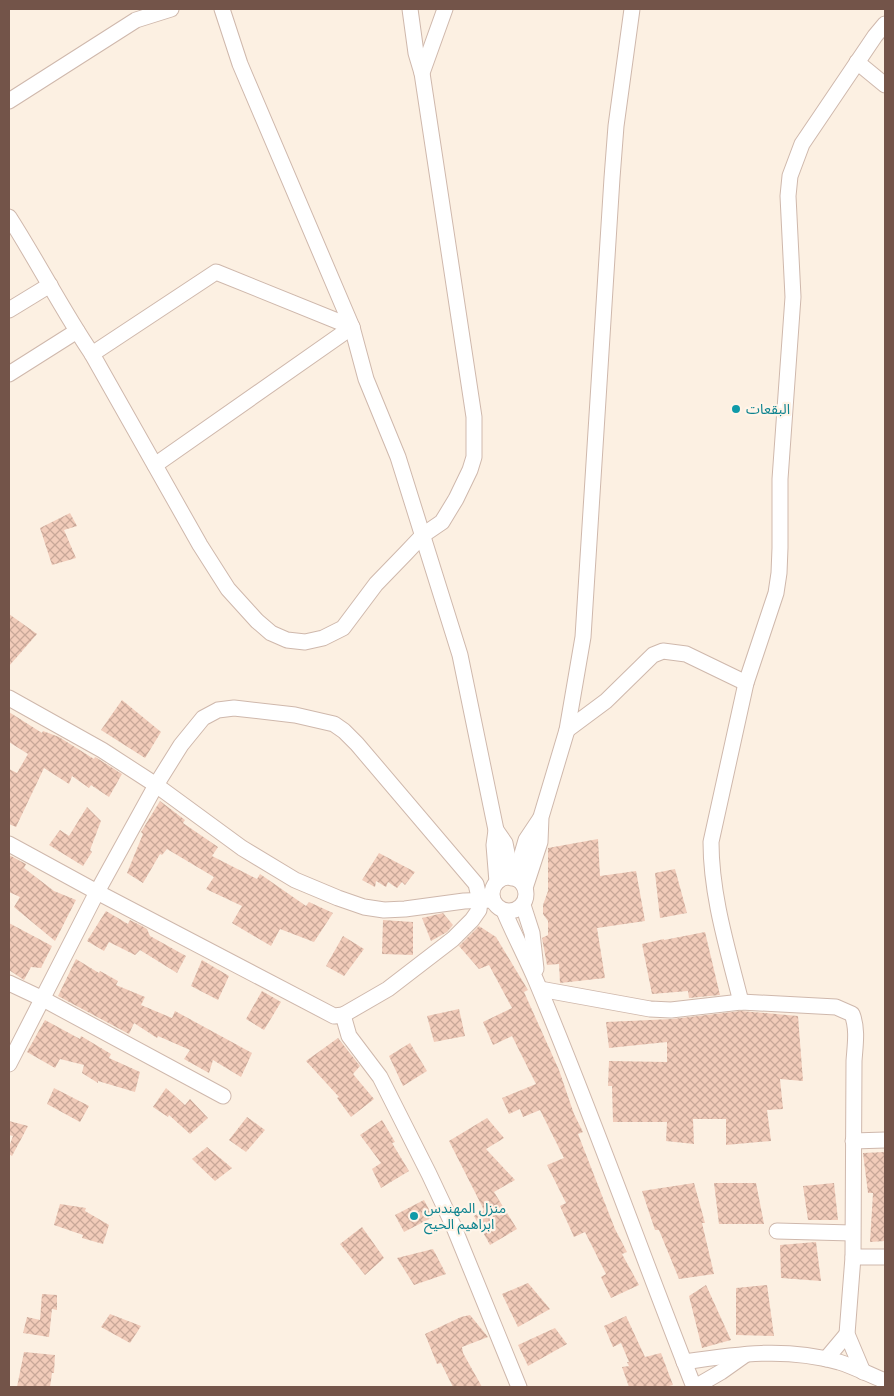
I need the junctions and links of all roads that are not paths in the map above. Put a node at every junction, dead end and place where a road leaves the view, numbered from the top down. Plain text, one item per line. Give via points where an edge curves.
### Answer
1 (171, 9) edge
2 (222, 9) edge
3 (410, 9) edge
4 (445, 9) edge
5 (632, 9) edge
6 (885, 24) edge
7 (857, 62) junction
8 (422, 73) junction
9 (885, 85) edge
10 (9, 101) edge
11 (9, 218) edge
12 (50, 285) junction
13 (9, 310) edge
14 (352, 327) junction
15 (77, 331) junction
16 (92, 354) junction
17 (9, 374) edge
18 (155, 465) junction
19 (423, 536) junction
20 (746, 683) junction
21 (9, 698) edge
22 (566, 730) junction
23 (156, 785) junction
24 (496, 830) junction
25 (9, 844) edge
26 (517, 881) junction
27 (497, 882) junction
28 (97, 892) junction
29 (486, 901) junction
30 (523, 905) junction
31 (504, 911) junction
32 (9, 982) edge
33 (538, 985) junction
34 (43, 999) junction
35 (741, 1002) junction
36 (343, 1015) junction
37 (9, 1064) edge
38 (223, 1096) dead end
39 (885, 1140) edge
40 (853, 1141) junction
41 (777, 1231) dead end
42 (852, 1233) junction
43 (853, 1257) junction
44 (885, 1257) edge
45 (847, 1334) junction
46 (748, 1353) junction
47 (826, 1359) junction
48 (684, 1362) junction
49 (862, 1372) junction
50 (885, 1381) edge
51 (518, 1387) edge
52 (694, 1387) edge

1 - 10 street via 136,20
2 - 14 street via 240,64
3 - 8 street
4 - 8 street
5 - 22 street via 616,126 583,637
6 - 7 street
7 - 9 street
7 - 20 street via 802,144 790,176 793,297 780,479 779,573 776,593
8 - 19 street via 475,440 470,470 456,499 442,522
11 - 12 street
12 - 13 street
12 - 15 street
14 - 16 street via 216,272
14 - 18 street
14 - 19 street via 366,380 398,457
15 - 16 street
15 - 17 street
16 - 18 street
18 - 19 street via 228,589 257,621 271,633 287,640 305,642 343,628 376,584
19 - 24 street via 460,655
20 - 22 street via 686,654 663,651 653,655 606,701
20 - 35 street via 711,842 722,927
21 - 23 street via 102,750
22 - 26 street via 541,817 526,840
23 - 28 street
23 - 29 street via 242,848 295,880 338,898 384,910
23 - 29 street via 181,745 203,718 218,710 248,708 334,724 357,744 476,884
24 - 26 street via 505,843
24 - 27 street
25 - 28 street
26 - 27 street via 504,878
26 - 30 street via 526,895
27 - 29 street
28 - 34 street
28 - 36 street via 334,1016
29 - 31 street
29 - 36 street via 452,939 388,989
30 - 31 street via 514,911
30 - 33 street via 532,933
31 - 33 street
32 - 34 street
33 - 35 street via 650,1009 671,1010
33 - 48 street
34 - 37 street
34 - 38 street
35 - 40 street via 836,1008 852,1014 856,1031
36 - 51 street via 349,1036 380,1077 429,1174
39 - 40 street
40 - 42 street
41 - 42 street
42 - 43 street
43 - 44 street
43 - 45 street
45 - 47 street
45 - 49 street
46 - 47 street via 788,1353
46 - 48 street
46 - 52 street
47 - 49 street
48 - 52 street
49 - 50 street

